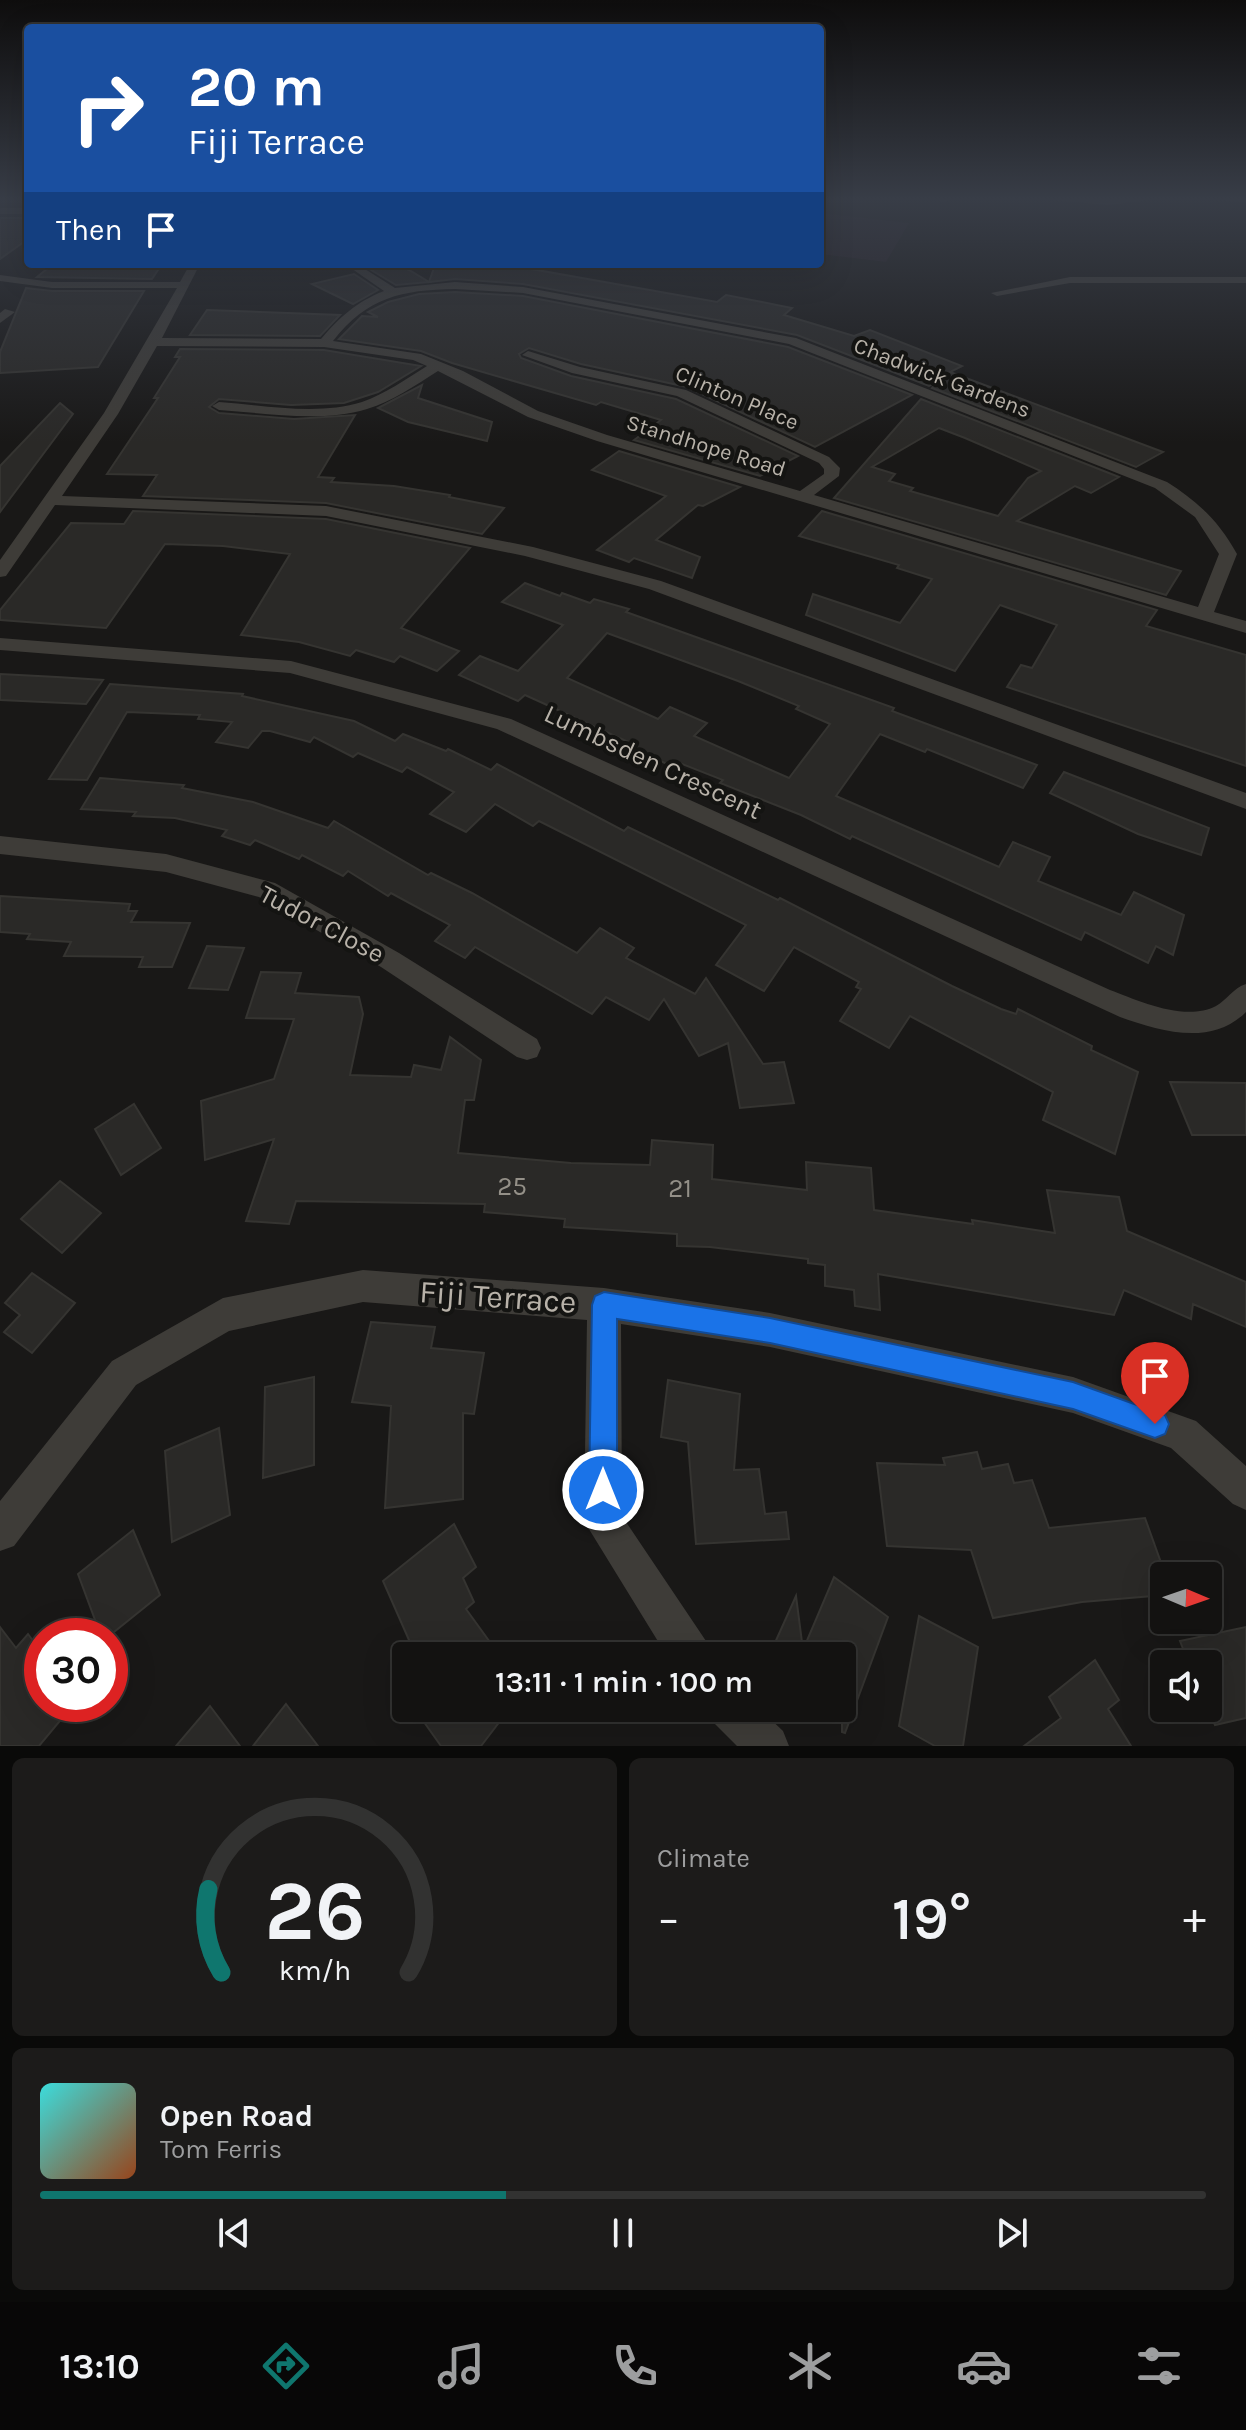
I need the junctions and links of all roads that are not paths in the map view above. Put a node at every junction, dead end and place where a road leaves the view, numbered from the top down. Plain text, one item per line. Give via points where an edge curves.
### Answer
1 (4, 278) edge
2 (187, 278) edge
3 (372, 278) edge
4 (1087, 278) edge
5 (1128, 278) edge
6 (1246, 280) edge
7 (183, 285) junction
8 (393, 292) junction
9 (997, 293) dead end
10 (153, 342) junction
11 (324, 343) junction
12 (528, 355) dead end
13 (438, 365) junction
14 (219, 406) dead end
15 (800, 498) junction
16 (50, 500) junction
17 (0, 572) edge
18 (1204, 614) junction
19 (1246, 627) edge
20 (0, 644) edge
21 (1246, 801) edge
22 (0, 845) edge
23 (1246, 995) edge
24 (527, 1048) dead end
25 (604, 1305) junction
26 (1246, 1491) edge
27 (0, 1532) edge
28 (682, 1642) edge
29 (743, 1722) edge
30 (768, 1746) edge

1 - 7 street via 52,285
2 - 7 street
3 - 8 street
4 - 9 street
5 - 6 street
7 - 10 street
8 - 11 street, Chadwick Gardens via 349,314
8 - 18 street, Chadwick Gardens via 441,286 523,290 780,338 1146,479 1192,505 1215,527 1228,554
10 - 11 street, Standhope Road
10 - 16 street
11 - 13 street, Standhope Road
12 - 15 street, Clinton Place via 681,393 824,460 832,468 831,476
13 - 14 street via 360,407 334,411
13 - 15 street, Standhope Road via 533,414
15 - 18 street, Standhope Road
16 - 17 street
16 - 21 street via 326,511 527,551 655,585
18 - 19 street, Standhope Road
20 - 23 street, Lumbsden Crescent via 291,667 413,698 504,724 1145,1015 1191,1022 1223,1015
22 - 24 street, Tudor Close via 166,863 266,890 390,960
25 - 26 street, Fiji Terrace via 770,1330 1073,1395 1183,1434
25 - 27 street, Fiji Terrace via 363,1286 223,1315 124,1373
25 - 28 street via 603,1521
29 - 30 street

